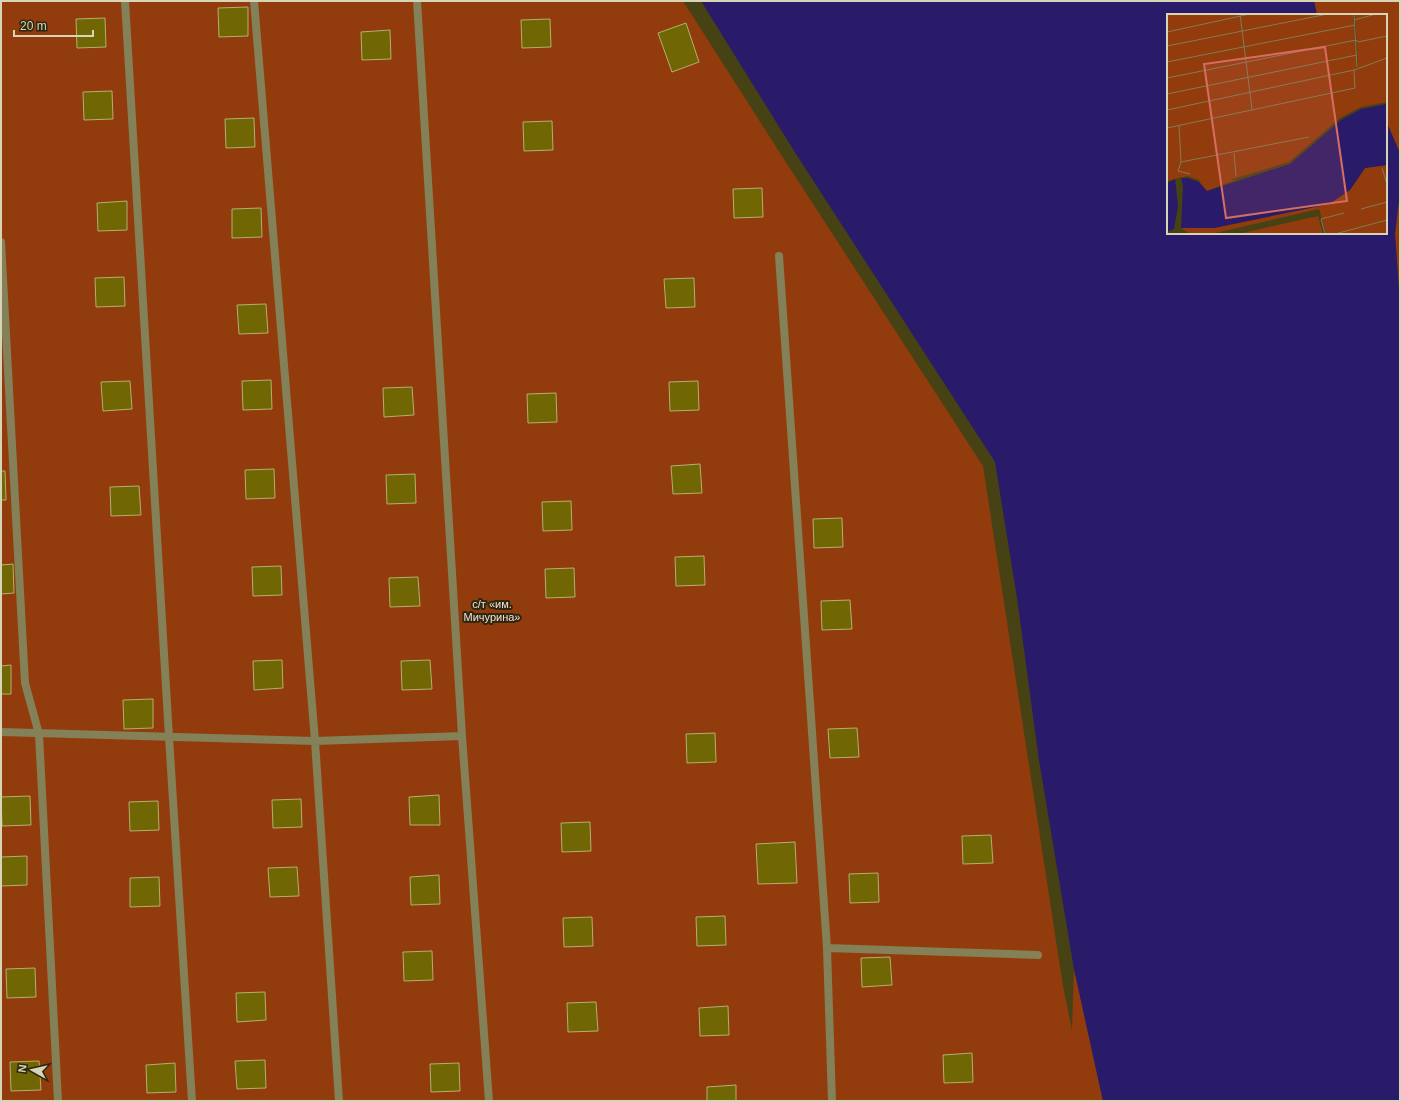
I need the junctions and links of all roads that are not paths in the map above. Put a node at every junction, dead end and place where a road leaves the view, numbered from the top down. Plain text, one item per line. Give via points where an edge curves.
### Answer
1 (125, 1) edge
2 (254, 1) edge
3 (417, 1) edge
4 (1, 242) edge
5 (779, 256) dead end
6 (1, 732) edge
7 (39, 734) junction
8 (462, 736) junction
9 (169, 737) junction
10 (315, 741) junction
11 (827, 948) junction
12 (1038, 955) dead end
13 (58, 1101) edge
14 (192, 1101) edge
15 (339, 1101) edge
16 (489, 1101) edge
17 (832, 1101) edge

1 - 9 lane
2 - 10 lane
3 - 8 lane
4 - 7 lane via 25,683
5 - 11 lane
6 - 7 lane
7 - 9 lane
7 - 13 lane
8 - 10 lane
8 - 16 lane
9 - 10 lane
9 - 14 lane
10 - 15 lane
11 - 12 lane
11 - 17 lane

